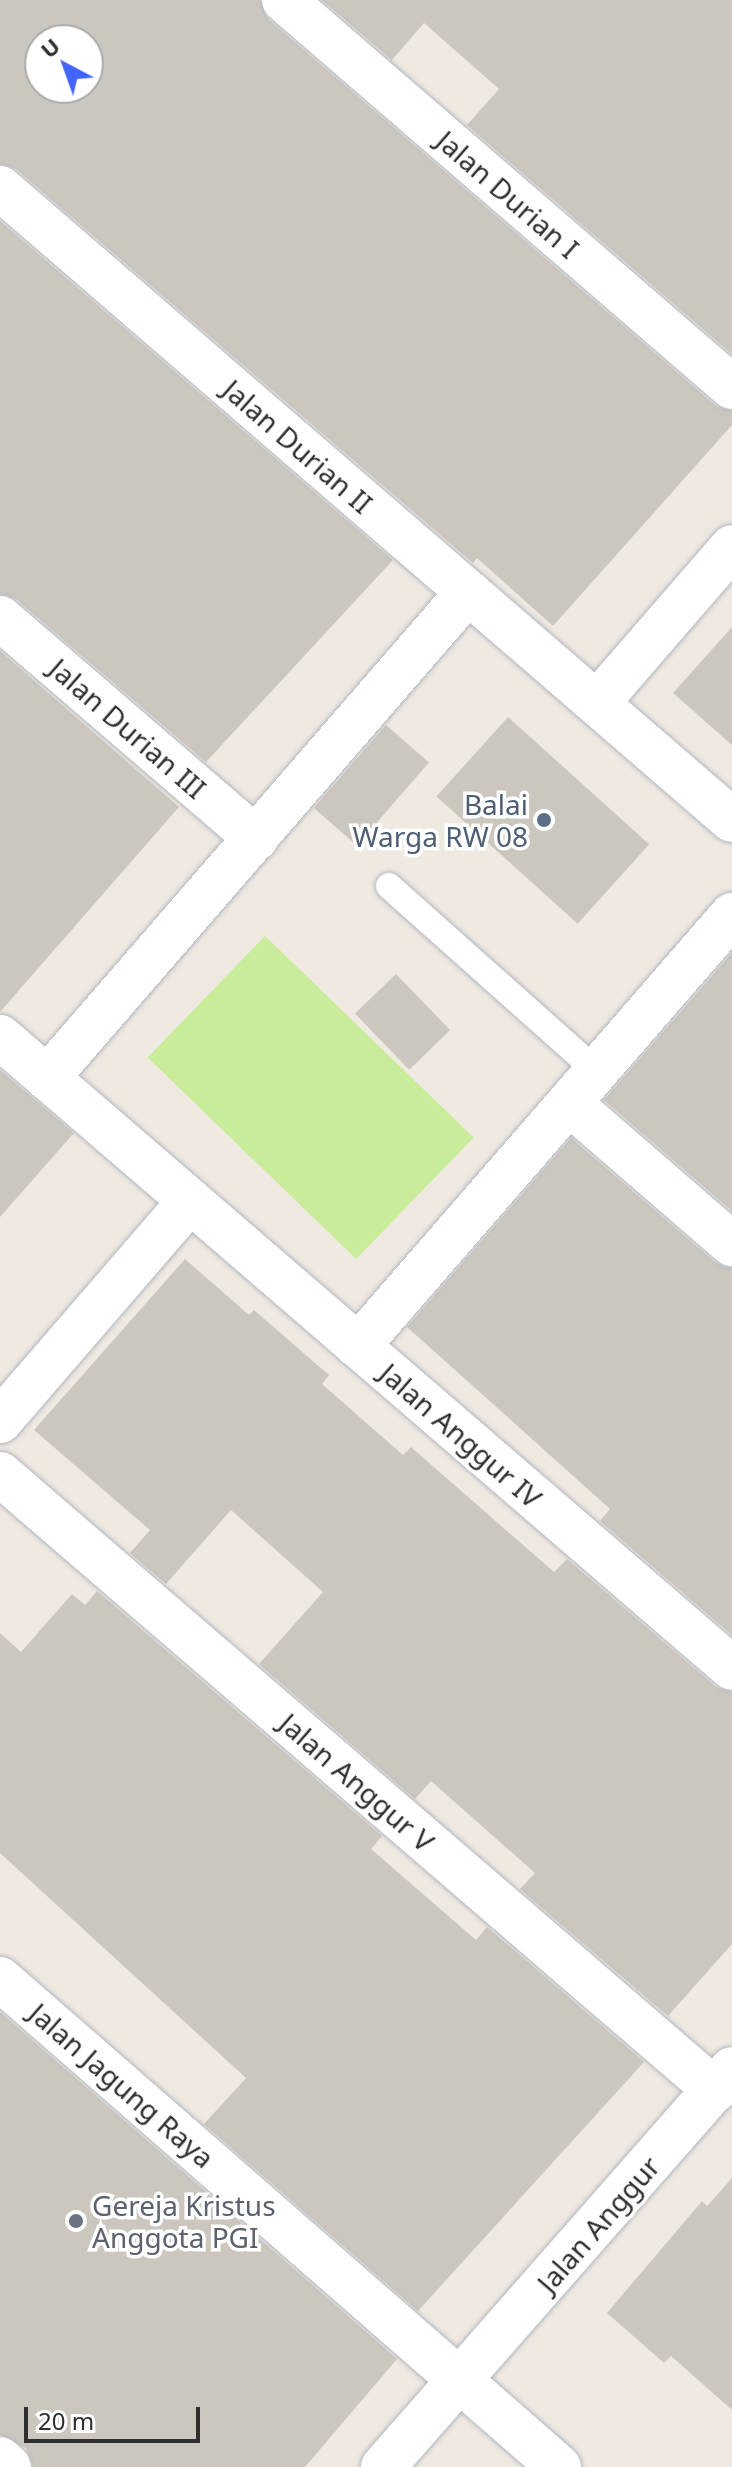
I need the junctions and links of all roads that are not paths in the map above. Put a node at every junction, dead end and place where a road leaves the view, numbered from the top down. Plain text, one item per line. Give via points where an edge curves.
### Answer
1 (284, 0) edge
2 (0, 188) edge
3 (732, 387) edge
4 (732, 547) edge
5 (468, 592) junction
6 (0, 618) edge
7 (597, 703) junction
8 (732, 820) edge
9 (256, 838) junction
10 (389, 886) dead end
11 (732, 915) edge
12 (0, 1037) edge
13 (597, 1071) junction
14 (47, 1078) junction
15 (569, 1103) junction
16 (190, 1201) junction
17 (732, 1244) edge
18 (358, 1346) junction
19 (0, 1421) edge
20 (0, 1474) edge
21 (732, 1668) edge
22 (0, 1979) edge
23 (723, 2080) edge
24 (463, 2379) junction
25 (0, 2459) edge
26 (9, 2467) edge
27 (383, 2467) edge
28 (559, 2467) edge

1 - 3 street, Jalan Durian I
2 - 5 street, Jalan Durian II
4 - 7 street
5 - 7 street, Jalan Durian II
5 - 9 street
6 - 9 street, Jalan Durian III
7 - 8 street, Jalan Durian II
9 - 14 street
10 - 13 lane
11 - 13 street
12 - 14 street, Jalan Anggur IV
13 - 15 street
14 - 16 street, Jalan Anggur IV
15 - 17 street
15 - 18 street
16 - 18 street, Jalan Anggur IV
16 - 19 street
18 - 21 street, Jalan Anggur IV
20 - 23 street, Jalan Anggur V
22 - 24 street, Jalan Jagung Raya
23 - 24 street, Jalan Anggur
24 - 27 street, Jalan Anggur
24 - 28 street, Jalan Jagung Raya
25 - 26 street

